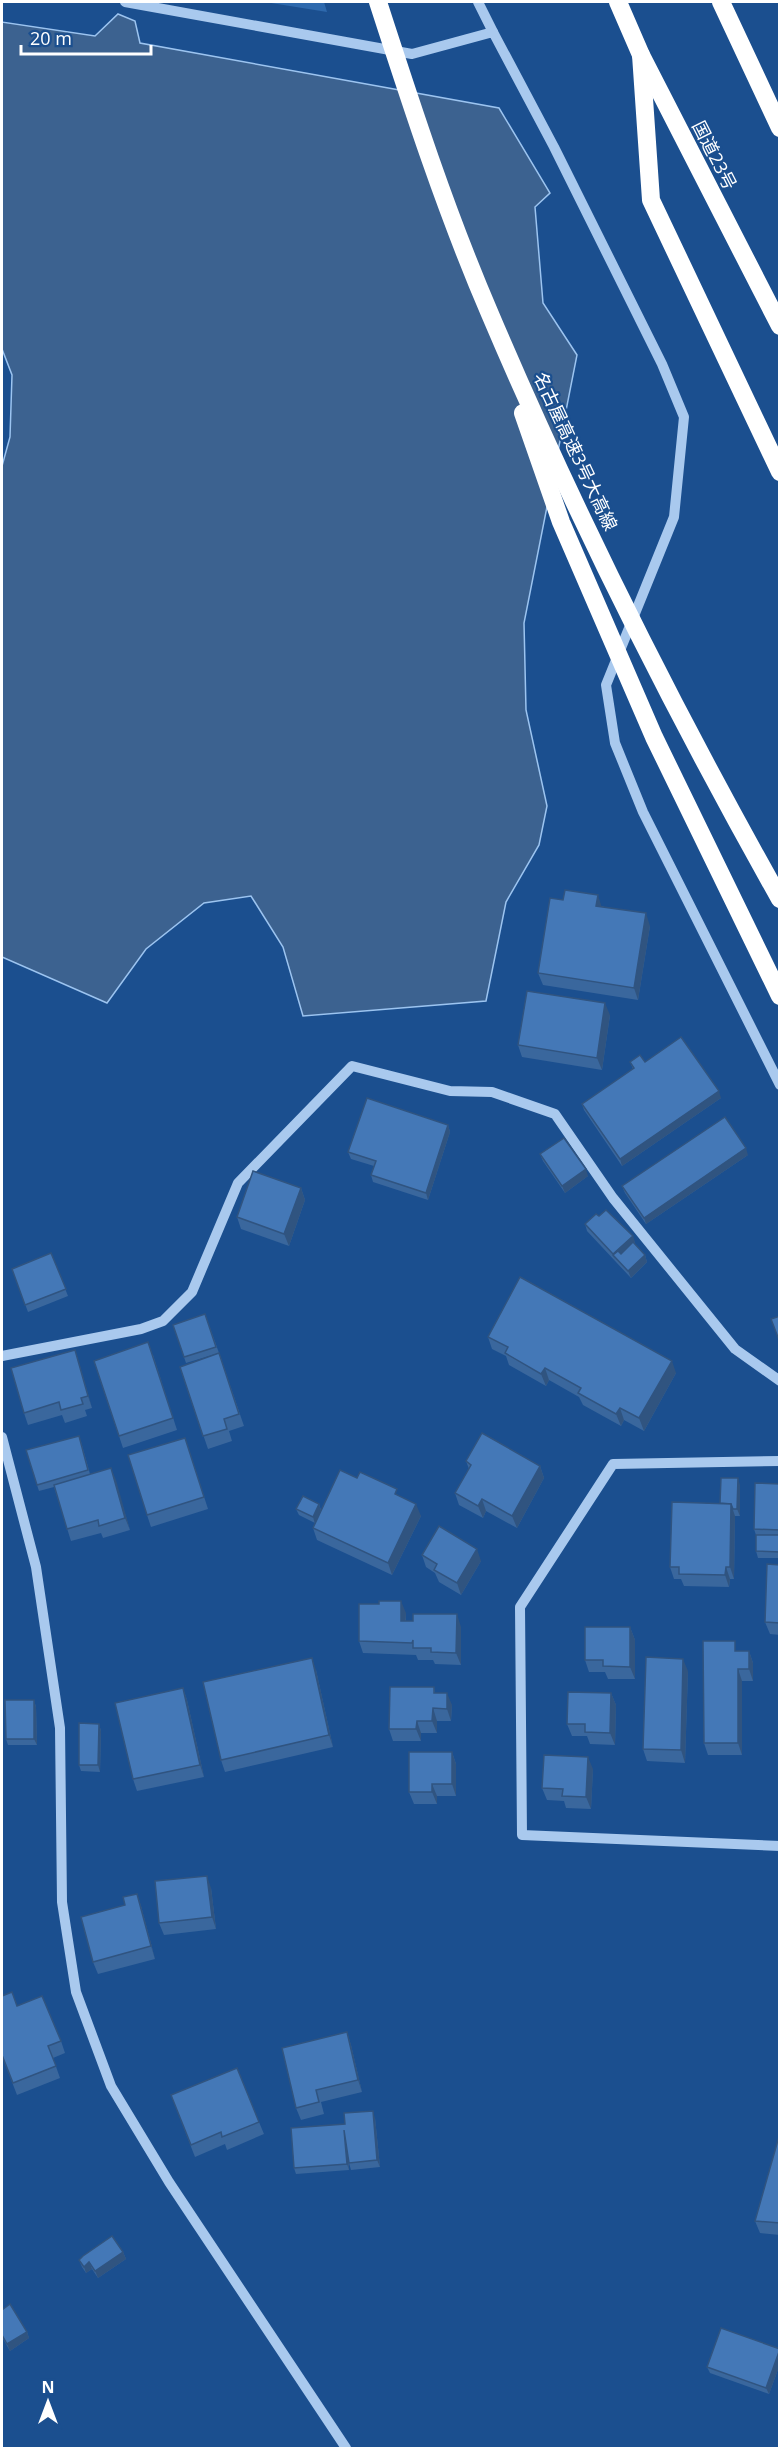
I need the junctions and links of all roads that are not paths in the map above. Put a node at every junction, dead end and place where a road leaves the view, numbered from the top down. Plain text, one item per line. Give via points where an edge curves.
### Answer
1 (125, 2) edge
2 (378, 2) edge
3 (478, 2) edge
4 (618, 2) edge
5 (721, 2) edge
6 (493, 32) junction
7 (641, 56) junction
8 (780, 128) edge
9 (489, 313) junction
10 (780, 326) edge
11 (780, 472) edge
12 (780, 899) edge
13 (780, 996) edge
14 (780, 1085) edge
15 (2, 1356) edge
16 (780, 1382) edge
17 (2, 1437) edge
18 (780, 1461) edge
19 (780, 1846) edge
20 (346, 2448) edge

1 - 6 street via 412,54
2 - 9 highway, 名古屋高速3号大高線, bridge via 446,202
3 - 6 street
4 - 7 highway, 国道23号
5 - 8 highway
6 - 14 street via 554,147 684,417 674,517 606,686 615,743 643,812
7 - 10 highway, 国道23号
7 - 11 highway via 651,200
9 - 12 highway, 名古屋高速3号大高線, bridge via 651,662
9 - 13 highway, bridge via 561,522 654,737
15 - 16 street via 141,1329 163,1321 192,1292 238,1183 352,1066 450,1091 492,1092 555,1114 614,1198 735,1349
17 - 20 street via 36,1567 60,1728 62,1902 76,1992 111,2086 169,2182
18 - 19 street via 614,1464 520,1607 522,1835

